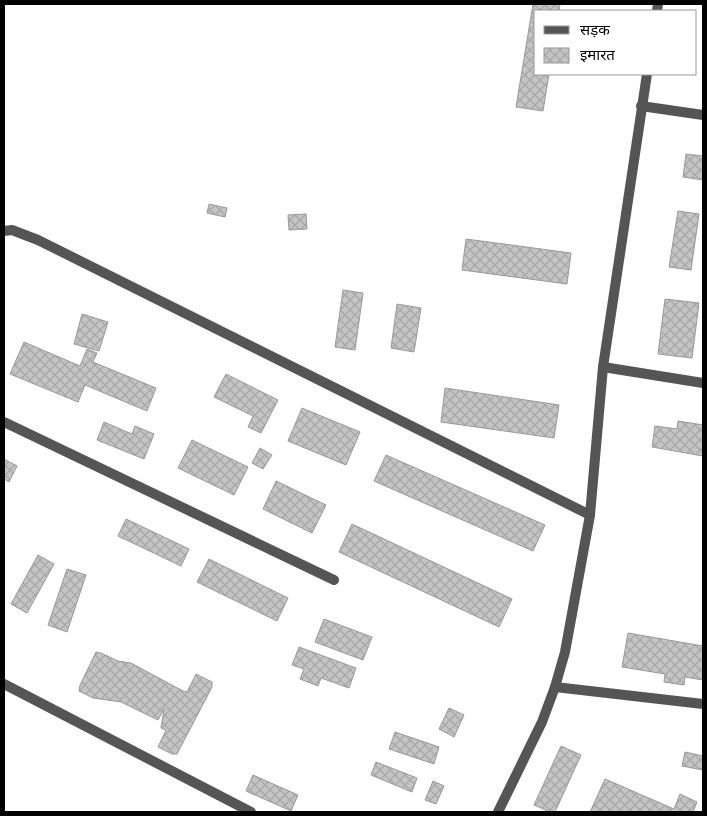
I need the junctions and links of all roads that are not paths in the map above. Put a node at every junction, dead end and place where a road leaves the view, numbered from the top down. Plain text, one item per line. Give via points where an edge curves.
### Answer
1 (647, 75) edge
2 (641, 106) junction
3 (703, 115) edge
4 (4, 231) edge
5 (603, 368) junction
6 (703, 383) edge
7 (4, 422) edge
8 (590, 515) junction
9 (334, 580) dead end
10 (4, 684) edge
11 (555, 687) junction
12 (703, 704) edge
13 (251, 812) edge
14 (498, 812) edge

1 - 2 street
2 - 3 street
2 - 5 street
4 - 8 street via 12,230 38,240
5 - 6 street
5 - 8 street
7 - 9 street
8 - 11 street
10 - 13 street
11 - 12 street
11 - 14 street via 542,722

